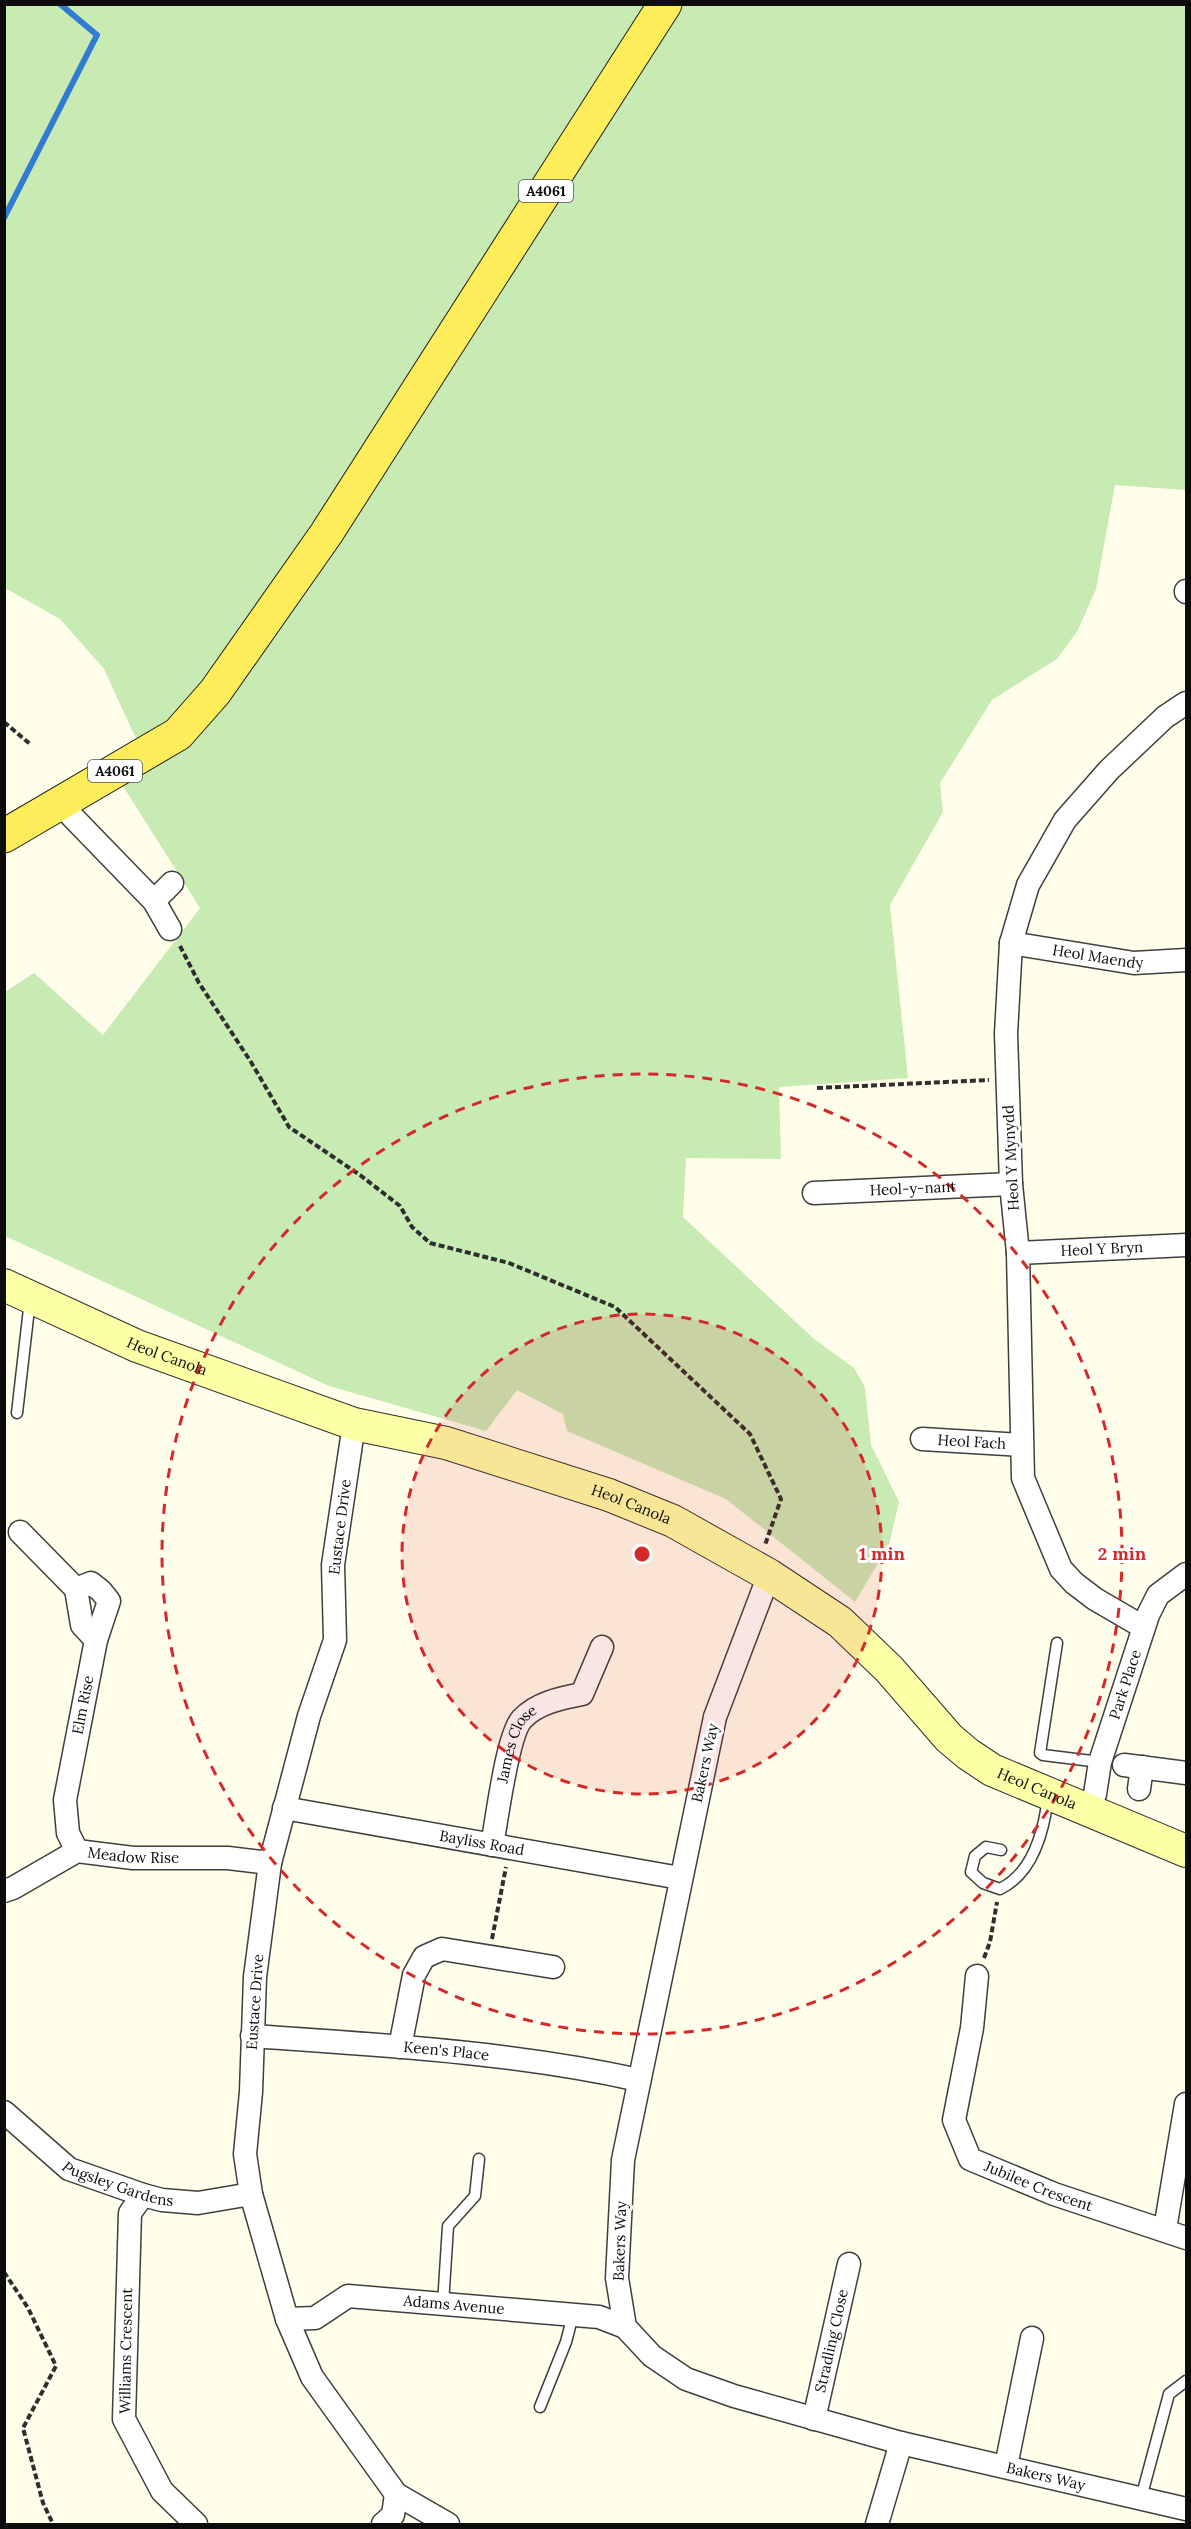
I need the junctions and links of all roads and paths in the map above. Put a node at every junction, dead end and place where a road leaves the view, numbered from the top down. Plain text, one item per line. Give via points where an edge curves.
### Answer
1 (665, 4) edge
2 (1186, 703) edge
3 (4, 722) edge
4 (30, 744) dead end
5 (59, 803) junction
6 (4, 836) edge
7 (172, 883) dead end
8 (154, 901) junction
9 (170, 929) joint
10 (1011, 943) junction
11 (1186, 960) edge
12 (1007, 1079) junction
13 (817, 1088) dead end
14 (1011, 1184) junction
15 (814, 1193) dead end
16 (1186, 1245) edge
17 (1018, 1253) junction
18 (17, 1291) edge
19 (17, 1413) dead end
20 (354, 1424) junction
21 (921, 1439) dead end
22 (1021, 1445) junction
23 (20, 1532) dead end
24 (763, 1572) junction
25 (1186, 1574) edge
26 (75, 1589) junction
27 (1143, 1627) junction
28 (96, 1640) junction
29 (1056, 1643) dead end
30 (602, 1647) dead end
31 (1100, 1762) junction
32 (1186, 1773) edge
33 (1140, 1789) dead end
34 (1048, 1794) junction
35 (284, 1808) junction
36 (1089, 1809) junction
37 (501, 1847) junction
38 (1002, 1850) dead end
39 (77, 1851) junction
40 (1186, 1851) edge
41 (270, 1863) junction
42 (680, 1878) junction
43 (1000, 1889) junction
44 (4, 1891) edge
45 (488, 1957) junction
46 (553, 1967) dead end
47 (977, 1976) joint
48 (252, 2036) junction
49 (400, 2047) junction
50 (639, 2080) junction
51 (1186, 2104) edge
52 (4, 2112) edge
53 (479, 2159) dead end
54 (251, 2194) junction
55 (143, 2195) junction
56 (1165, 2229) junction
57 (1186, 2238) edge
58 (849, 2264) dead end
59 (4, 2272) edge
60 (443, 2304) junction
61 (573, 2315) junction
62 (287, 2319) junction
63 (625, 2327) junction
64 (1032, 2338) dead end
65 (1186, 2382) edge
66 (540, 2407) dead end
67 (814, 2419) junction
68 (901, 2443) junction
69 (1006, 2466) junction
70 (396, 2494) junction
71 (1141, 2498) junction
72 (1186, 2509) edge
73 (53, 2524) edge
74 (196, 2524) edge
75 (383, 2524) edge
76 (448, 2524) edge
77 (877, 2524) edge

1 - 5 main road, A4061 via 326,534 215,693 178,734
2 - 10 street, Heol Y Mynydd via 1165,717 1109,770 1065,820 1028,885
3 - 4 path
5 - 6 main road, A4061
5 - 8 street
7 - 8 street
8 - 9 street
9 - 24 path via 289,1127 400,1206 412,1227 430,1243 509,1263 615,1307 750,1434 781,1499
10 - 11 street, Heol Maendy via 1134,963
10 - 12 street, Heol Y Mynydd
12 - 13 path
12 - 14 street, Heol Y Mynydd
14 - 15 street, Heol-y-nant
14 - 17 street, Heol Y Mynydd
16 - 17 street, Heol Y Bryn
17 - 22 street, Heol Y Mynydd
18 - 19 lane
18 - 20 street, Heol Canola via 137,1346
20 - 24 street, Heol Canola via 446,1443 609,1495 673,1521
20 - 35 street, Eustace Drive via 333,1565 335,1640
21 - 22 street, Heol Fach
22 - 27 street, Heol Y Mynydd via 1023,1478 1061,1569 1095,1599
23 - 26 street
24 - 34 street, Heol Canola via 840,1622 865,1644 968,1754 992,1770
24 - 42 street, Bakers Way via 715,1717
25 - 27 street, Park Place via 1158,1595
26 - 28 street via 82,1625
26 - 28 street, Elm Rise via 91,1583 109,1601
27 - 31 street, Park Place
28 - 39 street, Elm Rise via 64,1800 68,1833
29 - 31 lane via 1040,1753
30 - 37 street, James Close via 582,1694 536,1708 521,1720 512,1740
31 - 36 street, Park Place
32 - 33 street via 1133,1766
34 - 36 street, Heol Canola
34 - 43 lane via 1044,1827 1032,1855 1014,1882
35 - 37 street, Bayliss Road
35 - 41 street, Eustace Drive
36 - 40 street, Heol Canola
37 - 42 street, Bayliss Road
37 - 45 path
38 - 43 lane via 986,1848 975,1856 972,1872 983,1883
39 - 41 street, Meadow Rise via 133,1858 228,1858
39 - 44 street, Meadow Rise
41 - 48 street, Eustace Drive via 255,1977
42 - 50 street, Bakers Way
43 - 47 path via 990,1942
45 - 46 street
45 - 49 street via 442,1949 424,1957 414,1975
47 - 56 street, Jubilee Crescent via 972,2028 954,2120 970,2159 1054,2194
48 - 49 street, Keen's Place
48 - 54 street, Eustace Drive via 245,2154
49 - 50 street, Keen's Place via 584,2068
50 - 63 street, Bakers Way via 623,2160 617,2278
51 - 56 street
52 - 55 street, Pugsley Gardens via 69,2169
53 - 60 lane via 475,2196 448,2226
54 - 55 street, Pugsley Gardens via 198,2203
54 - 62 street, Eustace Drive
55 - 74 street, Williams Crescent via 130,2213 124,2419 162,2491
56 - 57 street, Jubilee Crescent
58 - 67 street, Stradling Close
59 - 73 path via 28,2308 56,2366 23,2428 43,2503
60 - 61 street, Adams Avenue
60 - 62 street, Adams Avenue via 348,2296 315,2318
61 - 63 street, Adams Avenue via 599,2317
61 - 66 lane
62 - 70 street, Eustace Drive via 312,2377
63 - 67 street, Bakers Way via 652,2356 686,2379
64 - 69 street
65 - 71 lane via 1169,2394
67 - 68 street, Bakers Way
68 - 69 street, Bakers Way
68 - 77 street
69 - 71 street, Bakers Way
70 - 75 street via 393,2515
70 - 76 street, Eustace Drive
71 - 72 street, Bakers Way

